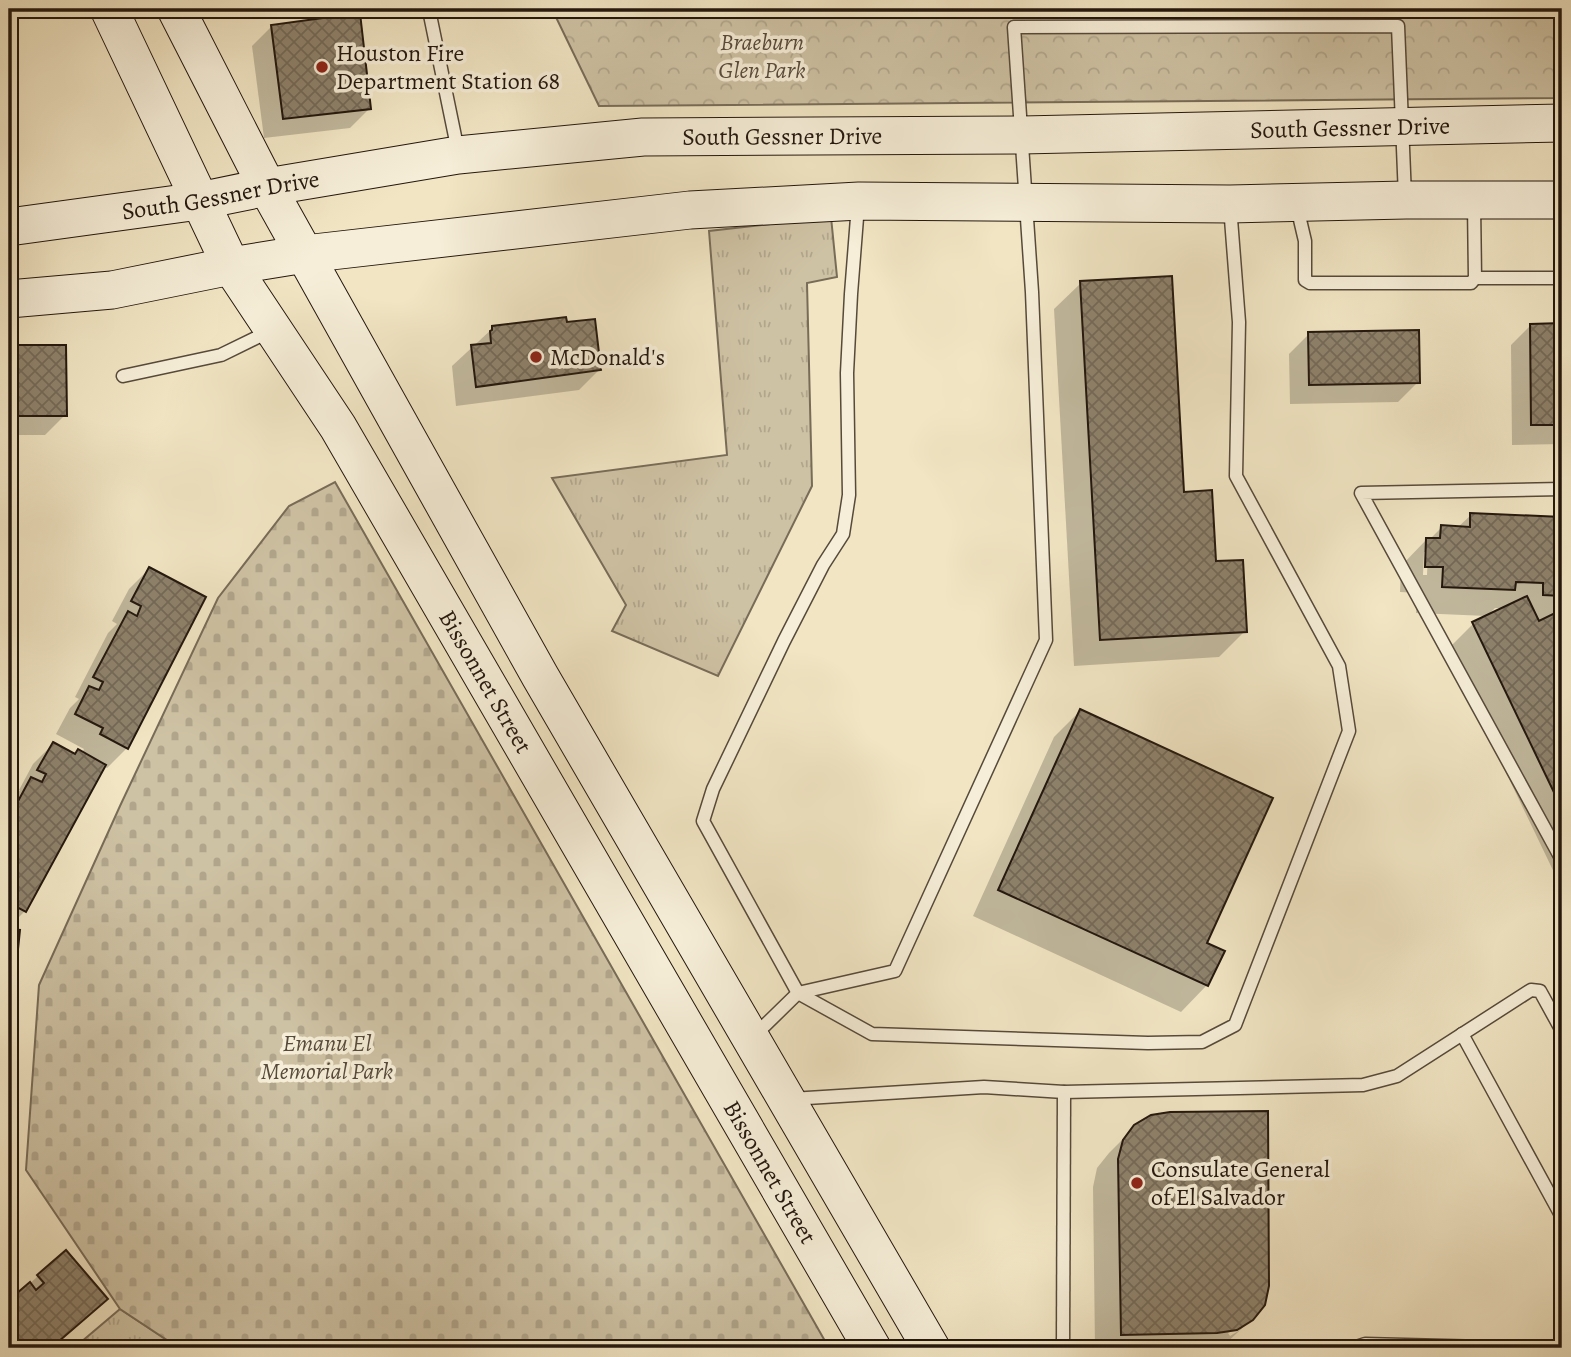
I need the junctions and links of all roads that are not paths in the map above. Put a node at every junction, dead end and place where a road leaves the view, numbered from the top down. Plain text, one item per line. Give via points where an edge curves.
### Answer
1 (109, 9) edge
2 (428, 9) edge
3 (181, 13) edge
4 (1562, 123) edge
5 (1402, 126) junction
6 (1022, 135) junction
7 (458, 155) junction
8 (267, 187) junction
9 (1406, 200) junction
10 (1474, 200) junction
11 (1562, 200) edge
12 (200, 201) junction
13 (859, 201) junction
14 (1027, 203) junction
15 (1296, 203) junction
16 (1230, 204) junction
17 (9, 227) edge
18 (305, 254) junction
19 (231, 266) junction
20 (1475, 278) junction
21 (1562, 278) edge
22 (9, 299) edge
23 (273, 329) junction
24 (123, 376) dead end
25 (1562, 489) edge
26 (540, 676) junction
27 (496, 700) junction
28 (1562, 860) edge
29 (798, 993) junction
30 (1562, 1031) edge
31 (1462, 1034) junction
32 (751, 1039) junction
33 (1064, 1092) junction
34 (787, 1100) junction
35 (760, 1153) junction
36 (1562, 1217) edge
37 (1562, 1346) edge
38 (872, 1348) edge
39 (931, 1348) edge
40 (1063, 1348) edge
41 (1353, 1348) edge

1 - 12 main road, Bissonnet Street
2 - 7 lane
3 - 8 main road, Bissonnet Street
4 - 5 main road, South Gessner Drive
5 - 6 main road, South Gessner Drive
5 - 6 lane via 1398,26 1014,27
5 - 9 lane
6 - 7 main road, South Gessner Drive via 643,137
6 - 14 lane
7 - 8 main road, South Gessner Drive
8 - 12 main road, South Gessner Drive
8 - 18 main road, Bissonnet Street
9 - 10 main road
9 - 15 main road
10 - 11 main road
10 - 20 lane
12 - 17 main road, South Gessner Drive
12 - 19 main road, Bissonnet Street
13 - 14 main road
13 - 18 main road via 690,210
13 - 29 lane via 847,373 849,495 843,534 773,664 713,789 703,821
14 - 16 main road
14 - 29 lane via 1046,640 895,971
15 - 16 main road
15 - 20 lane via 1310,284 1471,283
16 - 29 lane via 1238,322 1236,476 1339,666 1349,731 1235,1025 1202,1042 872,1034
18 - 19 main road
18 - 26 main road, Bissonnet Street
19 - 22 main road via 112,290
19 - 23 main road, Bissonnet Street
20 - 21 lane
23 - 24 lane via 221,355
23 - 27 main road, Bissonnet Street via 338,427
25 - 28 lane via 1361,493
26 - 27 main road
26 - 32 main road, Bissonnet Street
27 - 35 main road, Bissonnet Street
29 - 32 lane
30 - 31 lane via 1541,991 1531,989
31 - 33 lane via 1397,1076 1363,1085
31 - 36 lane
32 - 34 main road, Bissonnet Street
33 - 34 lane via 984,1087
33 - 40 lane
34 - 35 main road
34 - 39 main road, Bissonnet Street
35 - 38 main road, Bissonnet Street
37 - 41 lane via 1365,1344

